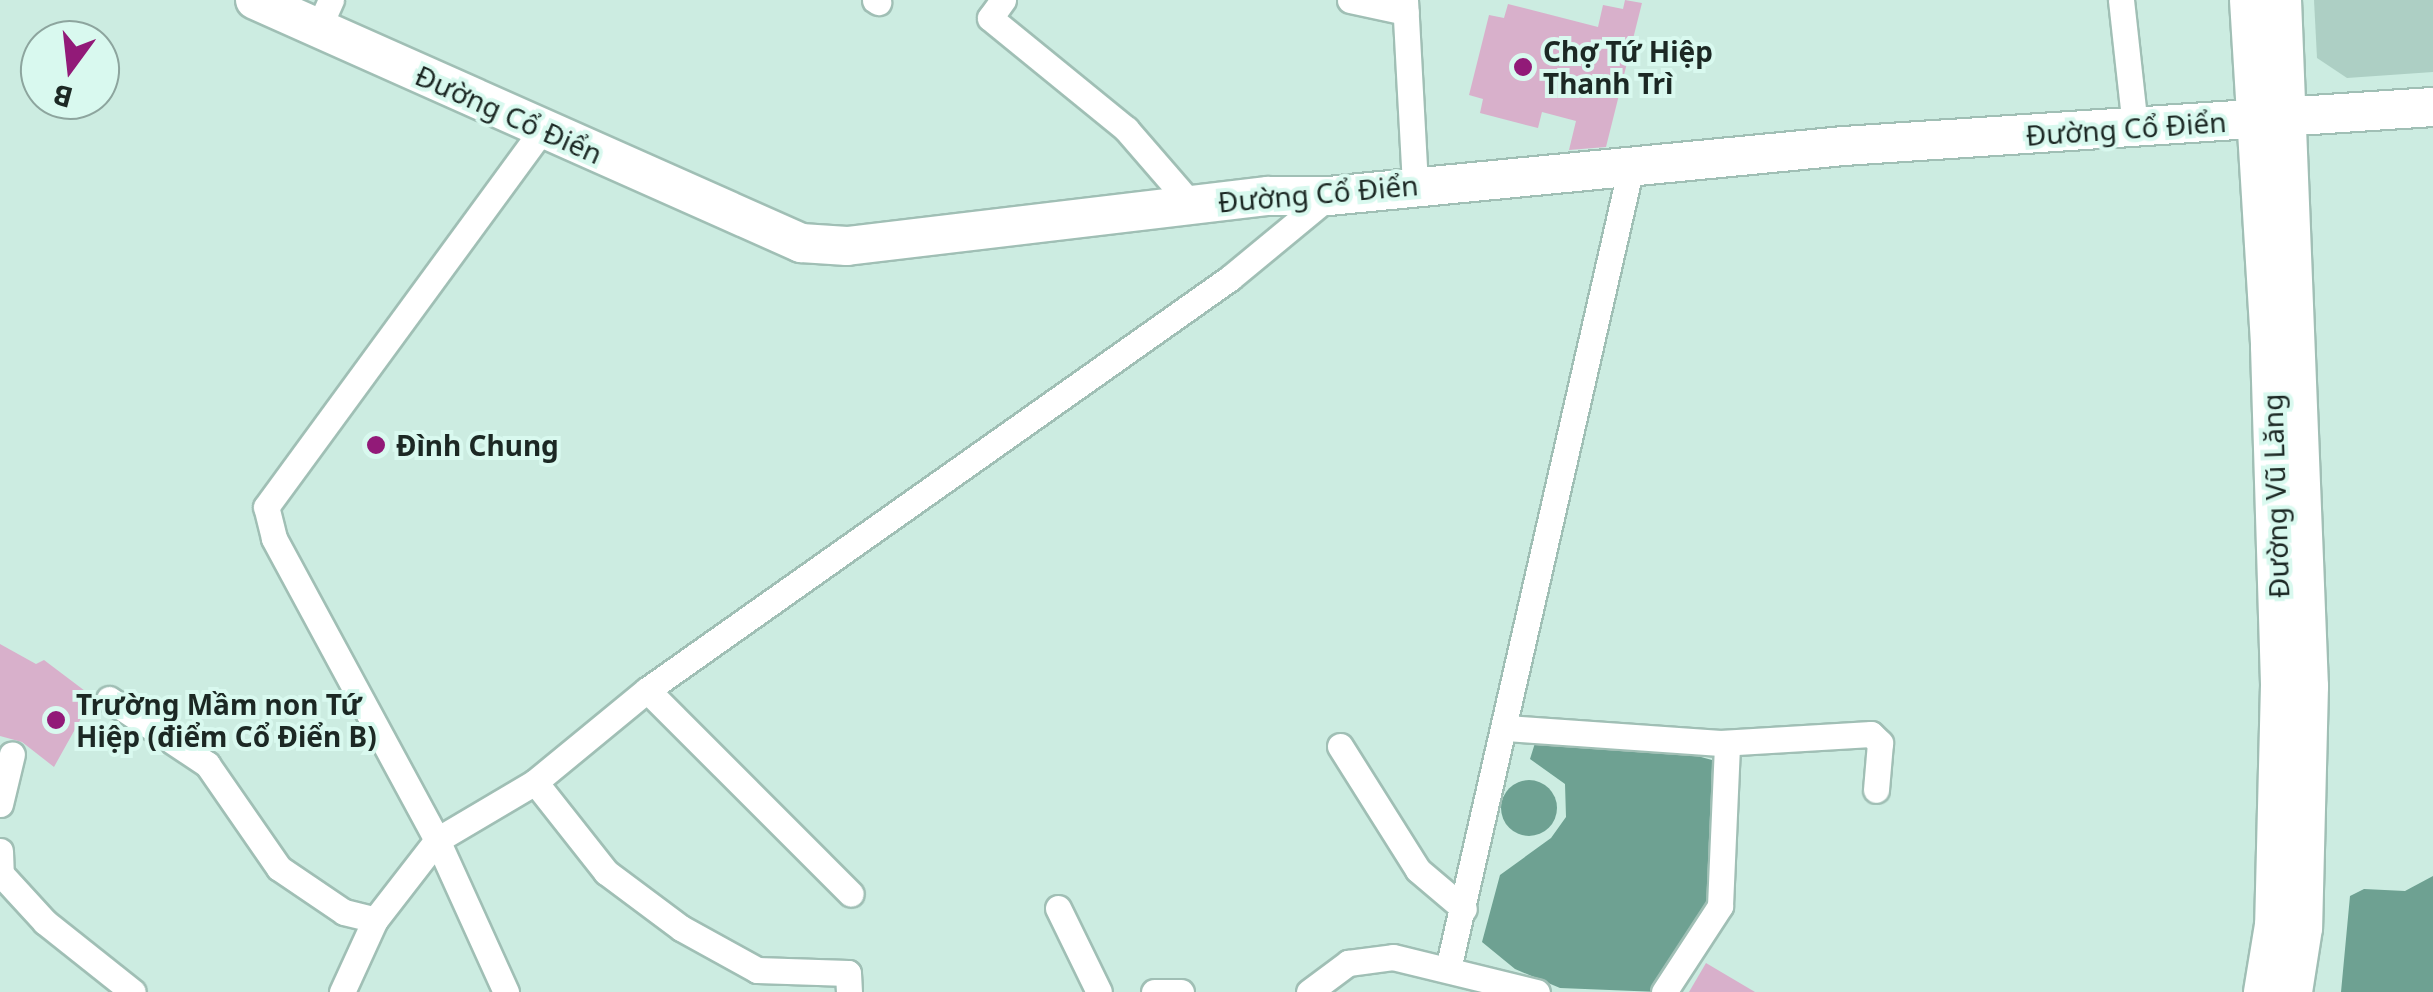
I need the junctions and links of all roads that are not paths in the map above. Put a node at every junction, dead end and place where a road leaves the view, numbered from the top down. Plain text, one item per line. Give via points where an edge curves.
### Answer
1 (255, 0) edge
2 (1003, 0) edge
3 (1350, 0) edge
4 (2121, 0) edge
5 (2249, 0) edge
6 (2282, 0) edge
7 (1406, 6) edge
8 (325, 14) edge
9 (2433, 107) edge
10 (2275, 118) junction
11 (2135, 127) junction
12 (542, 130) junction
13 (1632, 167) junction
14 (1415, 184) junction
15 (1328, 196) junction
16 (1191, 204) junction
17 (2291, 548) junction
18 (647, 690) junction
19 (109, 699) dead end
20 (1506, 728) junction
21 (1727, 742) junction
22 (1340, 746) dead end
23 (12, 754) dead end
24 (535, 782) junction
25 (1876, 790) dead end
26 (0, 804) edge
27 (437, 840) junction
28 (0, 851) edge
29 (851, 894) dead end
30 (1058, 908) dead end
31 (1464, 909) junction
32 (375, 920) junction
33 (1448, 969) junction
34 (1524, 990) edge
35 (132, 992) edge
36 (342, 992) edge
37 (506, 992) edge
38 (849, 992) edge
39 (1098, 992) edge
40 (1154, 992) edge
41 (1181, 992) edge
42 (1310, 992) edge
43 (1664, 992) edge
44 (2263, 992) edge
45 (2292, 992) edge

1 - 8 street, Đường Cổ Điển
2 - 16 street via 990,18 1126,128
3 - 7 street
4 - 11 street
5 - 10 street, Đường Vũ Lăng
6 - 10 street, Đường Vũ Lăng
7 - 14 street
8 - 12 street, Đường Cổ Điển
9 - 10 street, Đường Cổ Điển
10 - 11 street, Đường Cổ Điển
10 - 17 street, Đường Vũ Lăng
11 - 13 street, Đường Cổ Điển
12 - 16 street, Đường Cổ Điển via 801,242 847,246
12 - 27 street via 266,507 274,538
13 - 14 street, Đường Cổ Điển
13 - 20 street
14 - 15 street, Đường Cổ Điển
15 - 16 street, Đường Cổ Điển
15 - 18 street via 1230,278
17 - 44 street, Đường Vũ Lăng via 2274,925
17 - 45 street, Đường Vũ Lăng via 2303,928
18 - 24 street
18 - 29 street
19 - 32 street via 207,764 279,868 344,912
20 - 21 street
20 - 31 street
21 - 25 street via 1871,734 1880,743
21 - 43 street via 1720,906
22 - 31 street via 1418,870
23 - 26 street
24 - 27 street
24 - 38 street via 606,872 681,928 757,970 848,973
27 - 32 street
27 - 37 street
28 - 35 street via 2,874 45,922
30 - 39 street
31 - 33 street
32 - 36 street
33 - 34 street
33 - 42 street via 1393,957 1348,964
40 - 41 street

